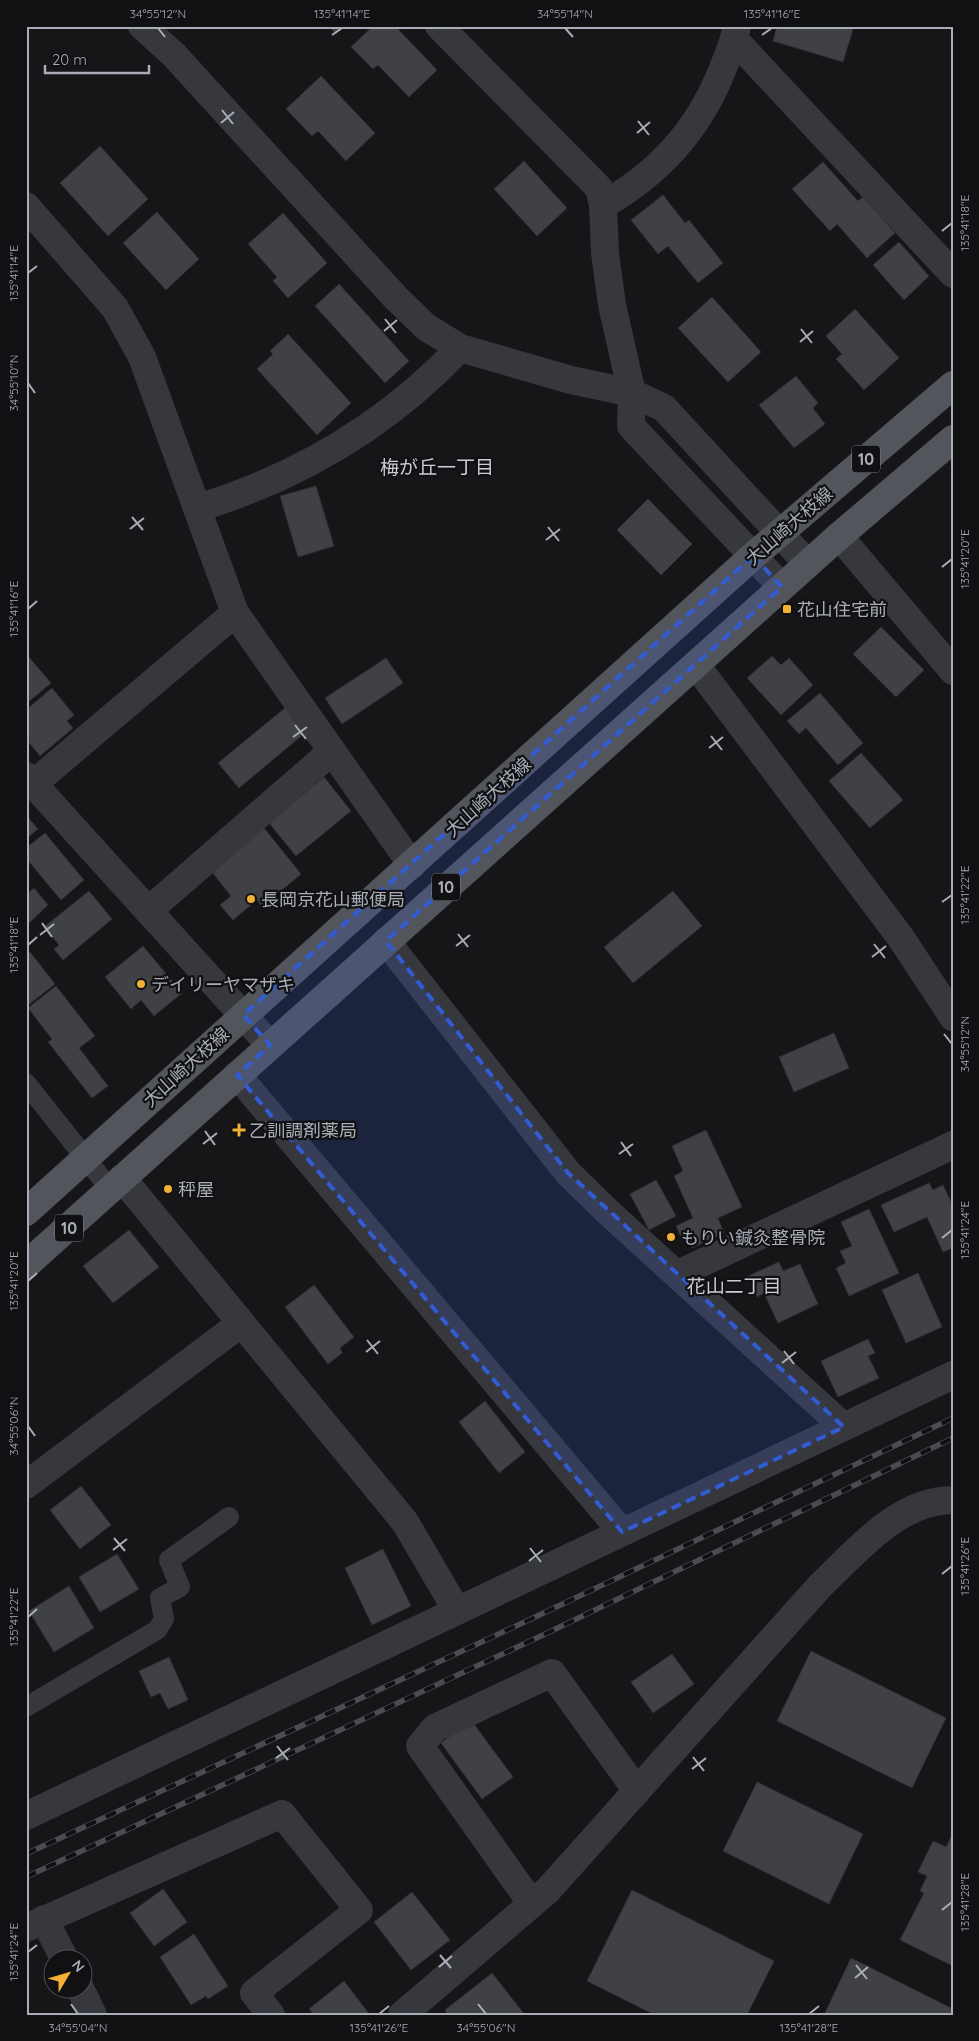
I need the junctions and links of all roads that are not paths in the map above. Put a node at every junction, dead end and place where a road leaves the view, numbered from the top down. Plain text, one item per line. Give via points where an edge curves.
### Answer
1 (142, 26) edge
2 (439, 26) edge
3 (736, 33) edge
4 (603, 205) junction
5 (26, 206) edge
6 (953, 274) edge
7 (460, 348) junction
8 (953, 385) edge
9 (632, 393) junction
10 (953, 439) edge
11 (198, 508) junction
12 (780, 534) junction
13 (839, 536) junction
14 (754, 556) junction
15 (808, 564) junction
16 (782, 587) junction
17 (235, 613) junction
18 (696, 665) junction
19 (953, 671) edge
20 (331, 752) junction
21 (30, 780) edge
22 (412, 865) junction
23 (148, 911) junction
24 (386, 941) junction
25 (243, 1015) junction
26 (953, 1018) edge
27 (270, 1045) junction
28 (237, 1074) junction
29 (26, 1083) edge
30 (953, 1145) edge
31 (85, 1158) junction
32 (116, 1183) junction
33 (26, 1212) edge
34 (26, 1265) edge
35 (678, 1274) junction
36 (240, 1324) junction
37 (953, 1375) edge
38 (844, 1427) junction
39 (26, 1485) edge
40 (953, 1500) edge
41 (229, 1517) dead end
42 (622, 1532) junction
43 (457, 1611) junction
44 (26, 1707) edge
45 (637, 1791) junction
46 (26, 1816) edge
47 (532, 1904) junction
48 (35, 1924) edge
49 (55, 1948) edge
50 (85, 1998) edge
51 (93, 2015) edge
52 (271, 2015) edge
53 (402, 2015) edge

1 - 7 street via 174,55 410,313
2 - 4 street via 599,188
3 - 4 street via 711,97 688,135 658,168
3 - 6 street
4 - 9 street via 612,305
5 - 11 street via 98,286 130,332
7 - 9 street via 571,380
7 - 11 street via 403,402 340,446 271,482
8 - 12 main road, 大山崎大枝線 / 10
9 - 12 street via 664,408
9 - 14 street via 631,426
10 - 13 main road, 10
11 - 17 street
12 - 14 main road, 大山崎大枝線 / 10
12 - 15 street
13 - 15 main road, 10
13 - 19 street
14 - 16 street
14 - 22 main road, 大山崎大枝線 / 10
15 - 16 main road, 10
16 - 18 main road, 10
17 - 20 street
17 - 21 street
18 - 24 main road, 10
18 - 26 street via 901,938
20 - 22 street
20 - 23 street
21 - 23 street
22 - 25 main road, 大山崎大枝線 / 10
23 - 25 street
24 - 27 main road, 10
24 - 35 street via 568,1173
25 - 27 street
25 - 31 main road, 大山崎大枝線 / 10
27 - 28 main road, 10
28 - 32 main road, 10
28 - 42 street
29 - 31 lane
30 - 35 street
31 - 32 lane
31 - 33 main road, 大山崎大枝線 / 10
32 - 34 main road, 10
32 - 36 street
35 - 38 street
36 - 39 street
36 - 43 street via 405,1522
37 - 38 street
38 - 42 street
40 - 45 street via 937,1500 915,1507 868,1541 820,1586
41 - 44 lane via 169,1560 180,1587 160,1598 164,1619 157,1630
42 - 43 street
43 - 46 street
45 - 47 street
45 - 47 street via 552,1673 434,1728 420,1746
47 - 53 street
48 - 49 street
48 - 52 street via 282,1814 360,1910 254,1993
50 - 51 street

